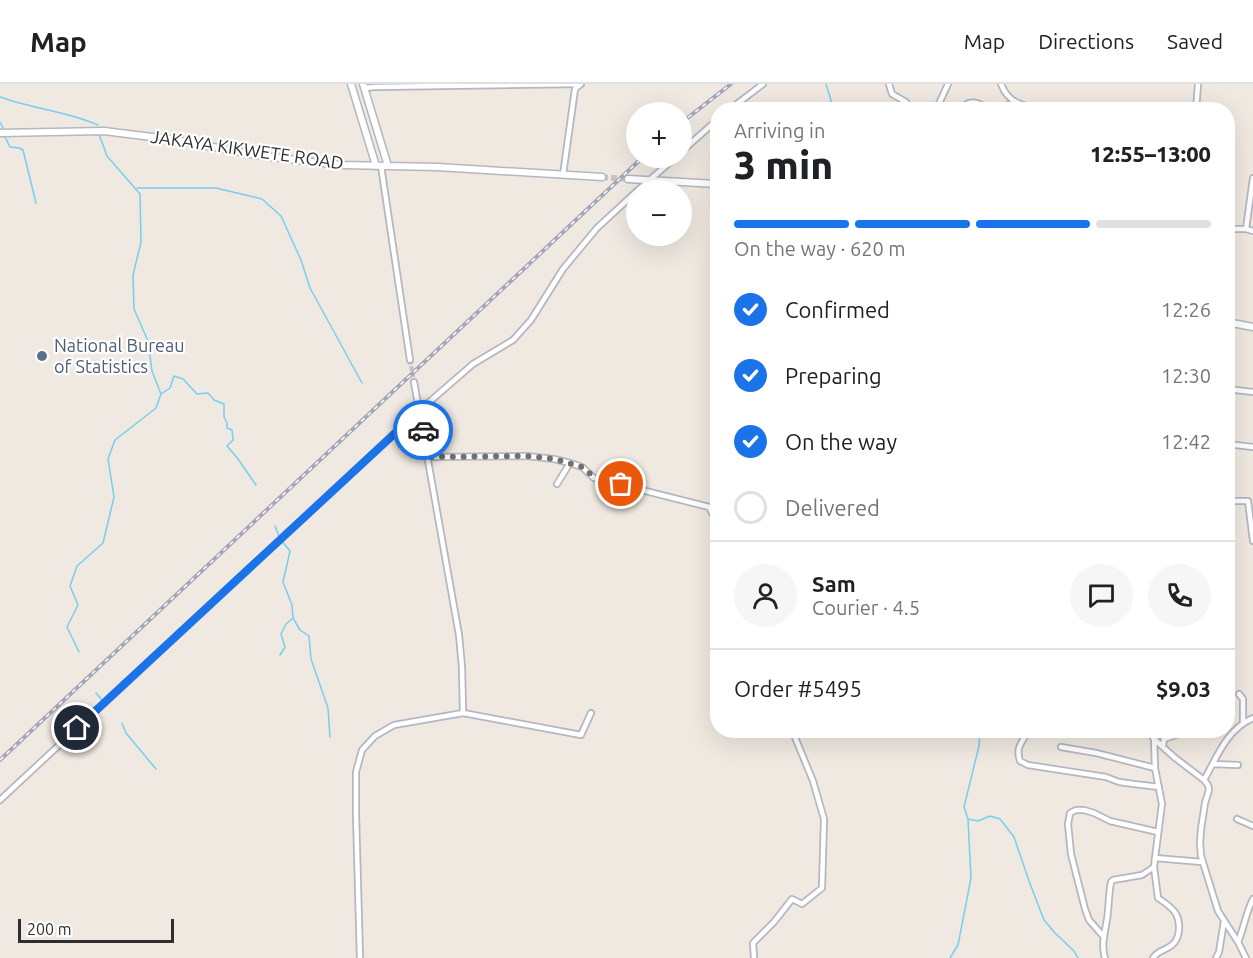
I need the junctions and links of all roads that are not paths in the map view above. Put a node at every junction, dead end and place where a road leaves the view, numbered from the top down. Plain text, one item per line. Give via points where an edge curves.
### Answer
1 (351, 84) edge
2 (581, 84) edge
3 (763, 84) edge
4 (889, 84) edge
5 (948, 84) edge
6 (1000, 84) edge
7 (1198, 84) edge
8 (364, 86) edge
9 (739, 102) edge
10 (906, 102) dead end
11 (940, 102) edge
12 (1015, 102) edge
13 (1197, 102) edge
14 (710, 126) edge
15 (0, 133) edge
16 (692, 142) edge
17 (382, 166) junction
18 (663, 168) edge
19 (563, 175) junction
20 (602, 177) tunnel mouth
21 (1253, 178) edge
22 (628, 179) tunnel mouth
23 (649, 180) joint
24 (692, 183) edge
25 (710, 184) edge
26 (626, 201) edge
27 (1235, 229) edge
28 (1246, 229) junction
29 (1253, 231) edge
30 (1235, 324) edge
31 (1253, 327) edge
32 (411, 360) tunnel mouth
33 (414, 382) tunnel mouth
34 (1235, 390) edge
35 (1253, 392) edge
36 (420, 410) junction
37 (1235, 445) edge
38 (1253, 447) edge
39 (426, 457) junction
40 (570, 463) junction
41 (556, 484) dead end
42 (1235, 501) edge
43 (1250, 507) edge
44 (710, 509) edge
45 (1253, 541) edge
46 (1239, 694) dead end
47 (463, 713) junction
48 (591, 713) dead end
49 (1253, 718) edge
50 (1243, 723) junction
51 (1237, 728) joint
52 (1235, 730) edge
53 (795, 738) edge
54 (1024, 738) edge
55 (1167, 738) edge
56 (1228, 738) edge
57 (1154, 739) joint
58 (1164, 739) joint
59 (1061, 747) dead end
60 (1163, 747) junction
61 (1213, 764) junction
62 (1238, 765) dead end
63 (1155, 768) junction
64 (1204, 780) junction
65 (1159, 787) junction
66 (0, 800) edge
67 (1238, 819) dead end
68 (1253, 826) edge
69 (1158, 831) junction
70 (1155, 858) junction
71 (1202, 862) junction
72 (1154, 867) junction
73 (1253, 899) edge
74 (1224, 921) junction
75 (1104, 937) junction
76 (1238, 942) junction
77 (360, 958) edge
78 (754, 958) edge
79 (1105, 958) edge
80 (1153, 958) edge
81 (1216, 958) edge
82 (1246, 958) edge

1 - 17 main road
2 - 8 street
2 - 19 street via 575,89
3 - 9 street
4 - 10 street via 892,94
5 - 11 street
6 - 12 street
7 - 13 street
8 - 17 main road
14 - 16 street
15 - 17 main road, JAKAYA KIKWETE ROAD via 120,132 290,160
17 - 19 main road, JAKAYA KIKWETE ROAD
17 - 32 street
18 - 23 street
19 - 20 main road, JAKAYA KIKWETE ROAD
21 - 28 street
22 - 23 main road
24 - 25 main road
26 - 36 street via 563,269 531,320 513,340 473,364
27 - 28 street
28 - 29 street
30 - 31 main road
33 - 36 street
34 - 35 street
36 - 39 street
36 - 66 street
37 - 38 street
39 - 40 street via 527,456
39 - 47 street via 459,635
40 - 41 street
40 - 44 street via 594,477
42 - 43 street via 1248,501
43 - 45 street
46 - 50 street via 1243,699
47 - 48 street via 581,735
47 - 77 street via 394,725 375,736 362,750 356,772
49 - 50 street
50 - 51 street
51 - 52 street
53 - 78 street via 824,819 822,888 802,904 792,898 753,943
54 - 65 street via 1017,753 1020,761 1028,765
55 - 58 street
56 - 61 street
57 - 60 street
57 - 63 street
58 - 60 street
59 - 63 street
60 - 64 street
61 - 62 street
61 - 64 street
63 - 65 street
64 - 71 street via 1209,790 1200,836
65 - 69 street via 1162,812
67 - 68 street
69 - 70 street
69 - 75 street via 1110,821 1084,810 1070,813 1071,854 1089,920
70 - 71 street
70 - 72 street
71 - 74 street
72 - 75 street via 1142,875 1112,881
72 - 80 street via 1158,898 1176,914 1179,932 1174,944 1158,951
73 - 76 street
74 - 76 street
74 - 81 street
75 - 79 street
76 - 82 street

